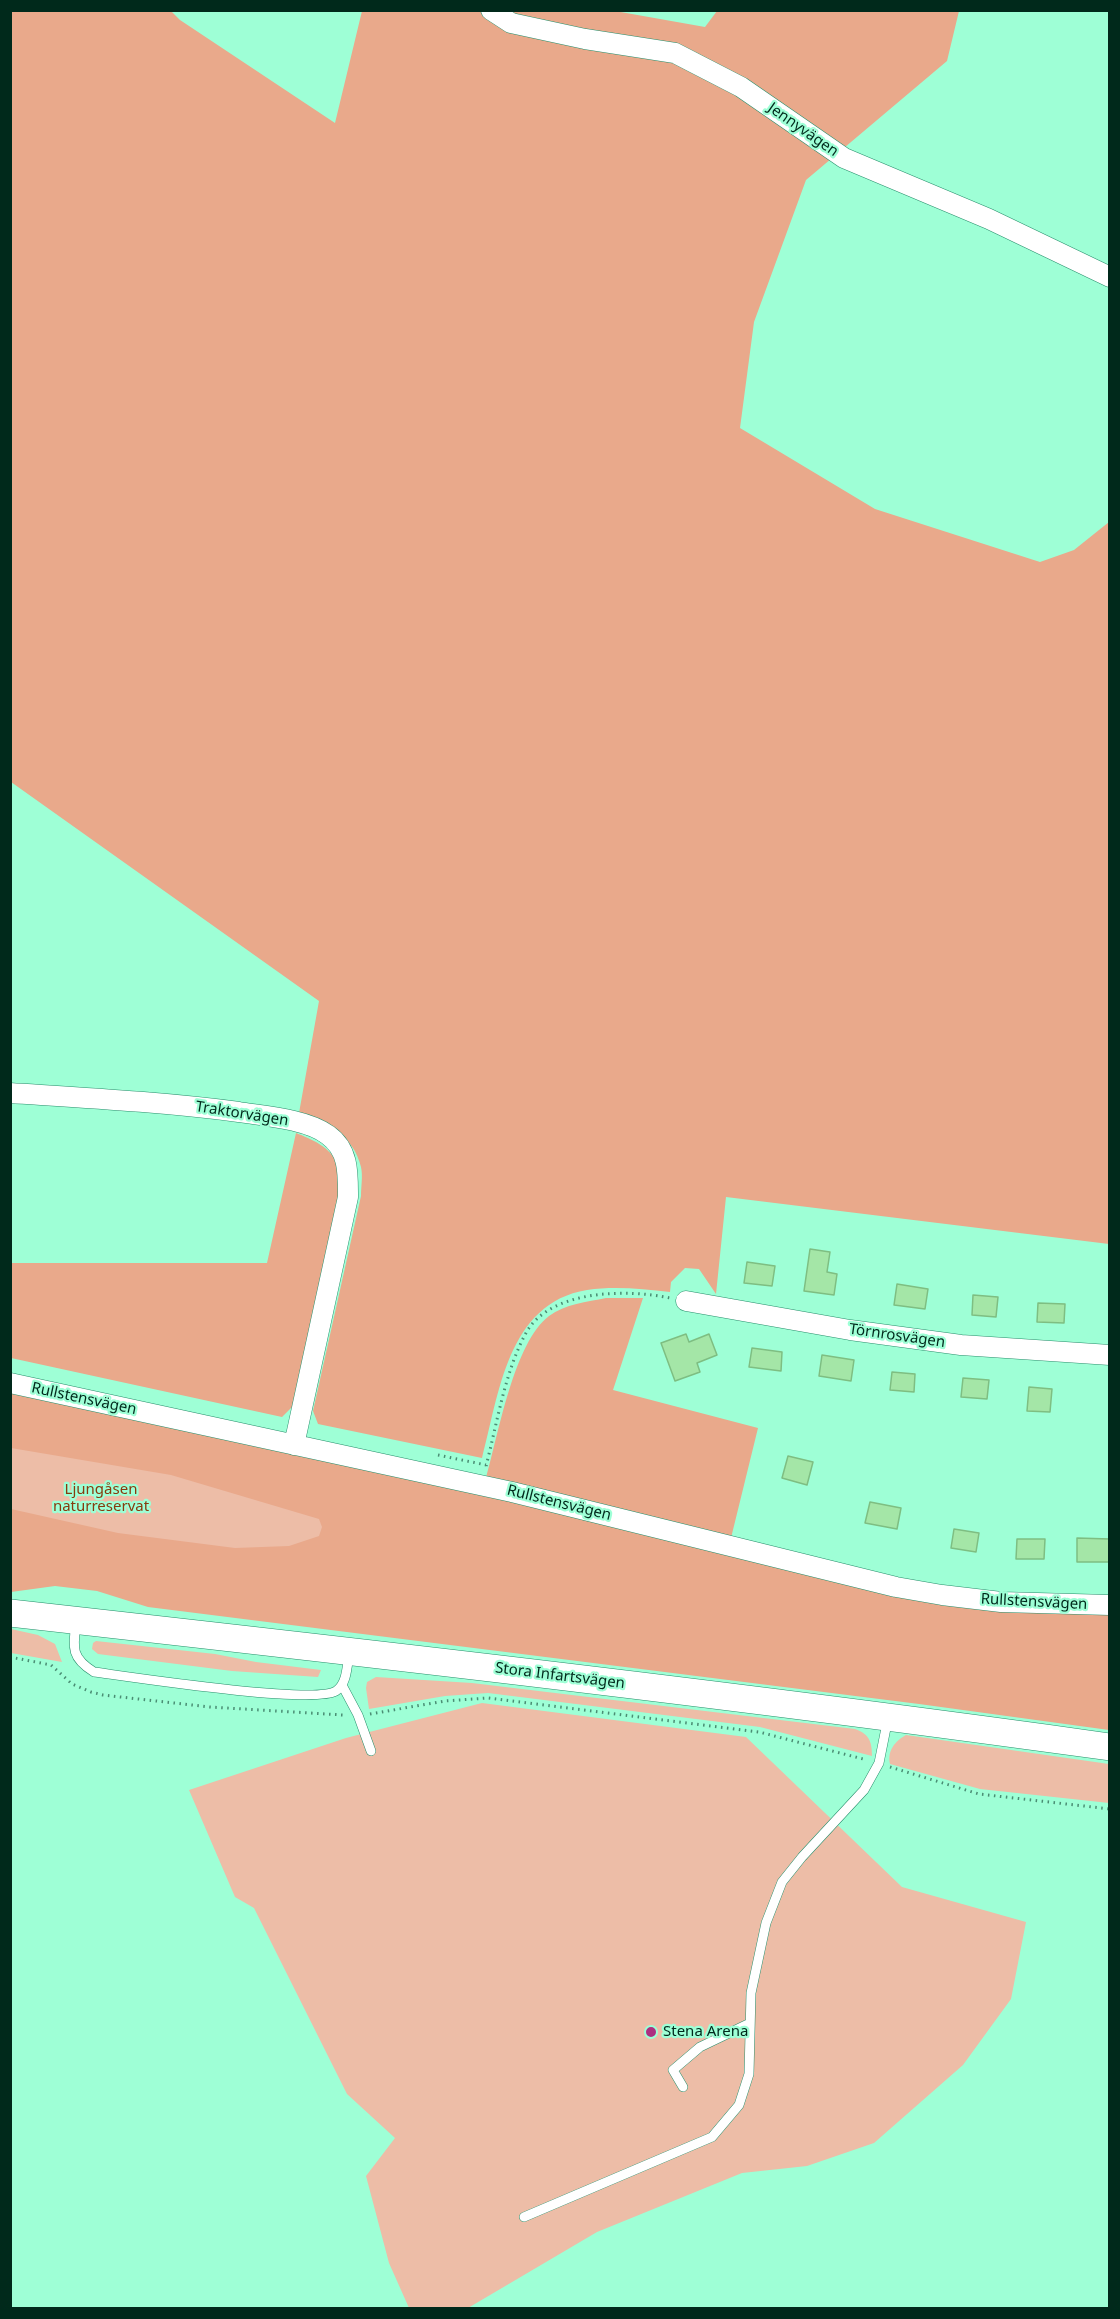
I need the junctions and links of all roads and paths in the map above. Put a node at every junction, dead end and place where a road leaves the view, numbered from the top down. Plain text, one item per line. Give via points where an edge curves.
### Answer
1 (491, 10) edge
2 (1110, 277) edge
3 (10, 1093) edge
4 (686, 1302) joint
5 (1110, 1355) edge
6 (10, 1383) edge
7 (294, 1445) junction
8 (481, 1485) junction
9 (1110, 1605) edge
10 (10, 1613) edge
11 (76, 1620) junction
12 (350, 1651) junction
13 (10, 1657) edge
14 (342, 1686) junction
15 (358, 1716) junction
16 (888, 1716) junction
17 (1110, 1747) edge
18 (371, 1751) dead end
19 (879, 1763) junction
20 (1110, 1809) edge
21 (750, 2023) junction
22 (683, 2087) dead end
23 (524, 2217) dead end

1 - 2 street, Jennyvägen via 511,23 675,53 741,87 844,158 989,219
3 - 7 street, Traktorvägen via 178,1104 285,1119 328,1135 343,1152 348,1169 348,1197
4 - 5 street, Törnrosvägen via 961,1345
4 - 8 path via 662,1296 600,1294 574,1299 548,1311 527,1331 514,1359
6 - 7 street, Rullstensvägen
7 - 8 street, Rullstensvägen
8 - 9 street, Rullstensvägen via 908,1589 1001,1602
10 - 11 main road, Stora Infartsvägen
11 - 12 main road, Stora Infartsvägen
11 - 14 lane via 73,1647 81,1664 94,1672 250,1691 319,1695 335,1692
12 - 14 lane
12 - 16 main road, Stora Infartsvägen
13 - 15 path via 51,1665 72,1684 103,1695 221,1708
14 - 15 lane
15 - 18 lane
15 - 19 path via 488,1698 759,1732
16 - 17 main road, Stora Infartsvägen
16 - 19 lane
19 - 20 path via 979,1794
19 - 21 lane via 864,1790 782,1882 766,1923 751,1993
21 - 22 lane via 700,2047 673,2070
21 - 23 lane via 749,2074 740,2105 712,2137

